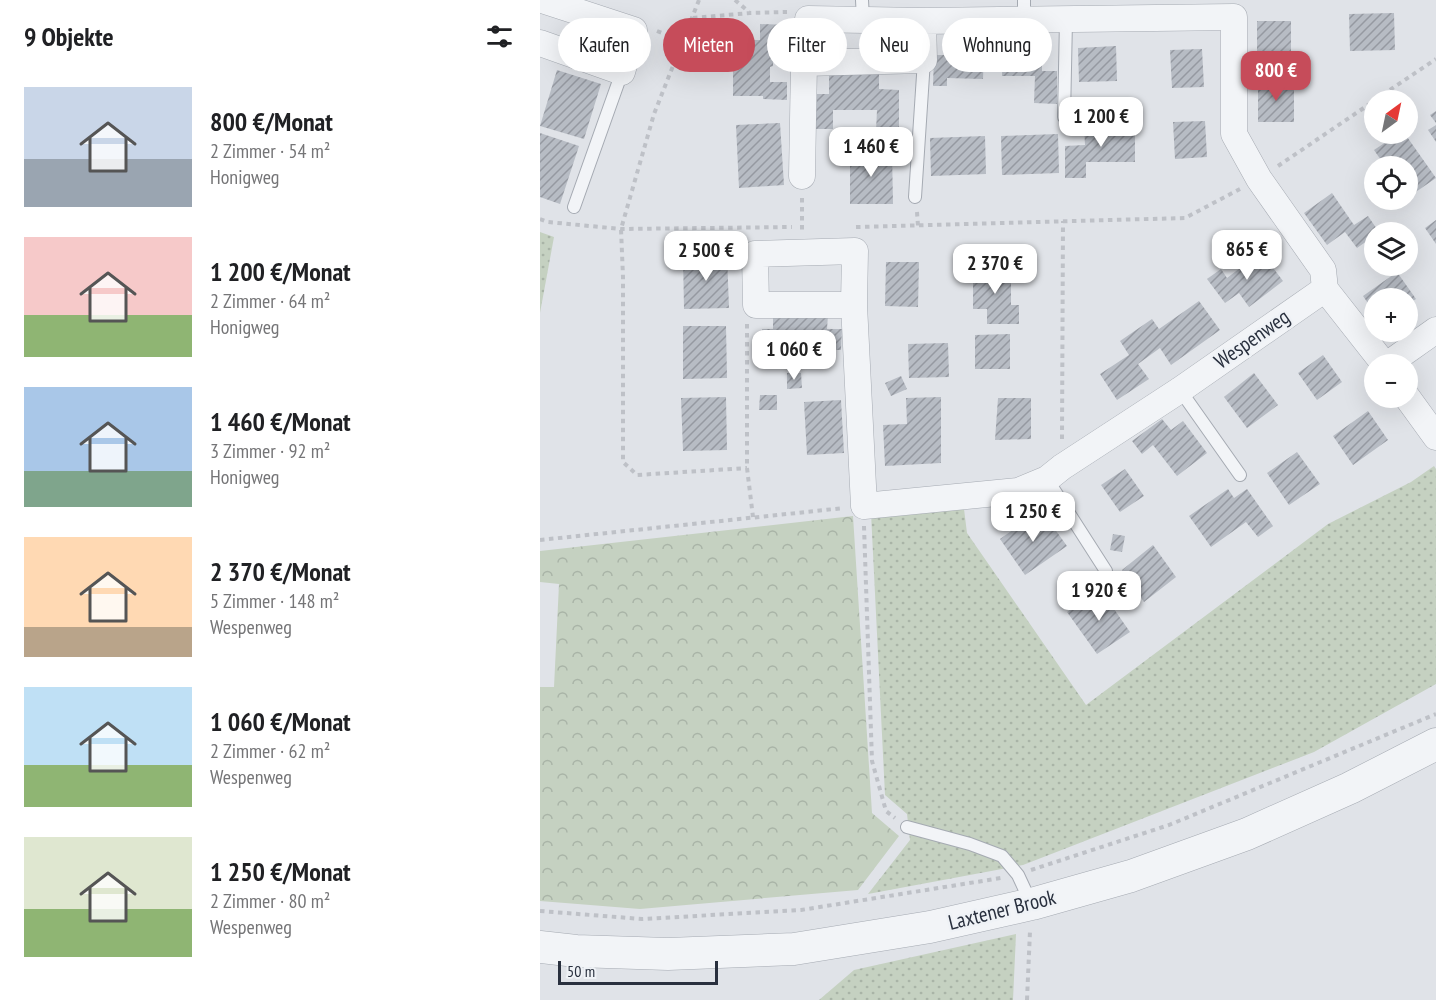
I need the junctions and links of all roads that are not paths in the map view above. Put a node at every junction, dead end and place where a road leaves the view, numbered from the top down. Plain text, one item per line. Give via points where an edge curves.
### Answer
1 (541, 1) edge
2 (1193, 9) edge
3 (862, 10) edge
4 (1024, 10) edge
5 (595, 18) edge
6 (814, 18) edge
7 (906, 18) edge
8 (930, 20) edge
9 (1066, 20) junction
10 (540, 43) edge
11 (558, 49) edge
12 (621, 72) edge
13 (804, 72) edge
14 (923, 72) edge
15 (1064, 117) dead end
16 (802, 176) road end
17 (915, 196) dead end
18 (574, 207) dead end
19 (1325, 289) junction
20 (854, 305) junction
21 (1436, 330) edge
22 (1376, 354) edge
23 (1402, 354) edge
24 (1180, 390) junction
25 (1415, 408) edge
26 (1436, 437) edge
27 (1054, 473) junction
28 (1240, 475) dead end
29 (1106, 571) dead end
30 (1436, 744) edge
31 (908, 827) road end
32 (1032, 904) junction
33 (540, 947) edge

1 - 5 street
2 - 9 street
2 - 19 street via 1234,17 1234,134 1259,178 1323,270
3 - 6 street
3 - 7 street
4 - 8 street
4 - 9 street
9 - 15 lane
10 - 11 street
12 - 18 lane
13 - 16 street
14 - 17 lane
19 - 22 street
19 - 24 street, Wespenweg
20 - 20 street via 855,251 802,240 755,254 756,304
20 - 27 street, Wespenweg via 864,506 1018,491
21 - 23 street
24 - 27 street, Wespenweg
24 - 28 lane
25 - 26 street
27 - 29 lane
30 - 32 street, Laxtener Brook via 1247,834 1131,876
31 - 32 lane via 1002,856 1018,875
32 - 33 street, Laxtener Brook via 930,927 794,949 668,954

